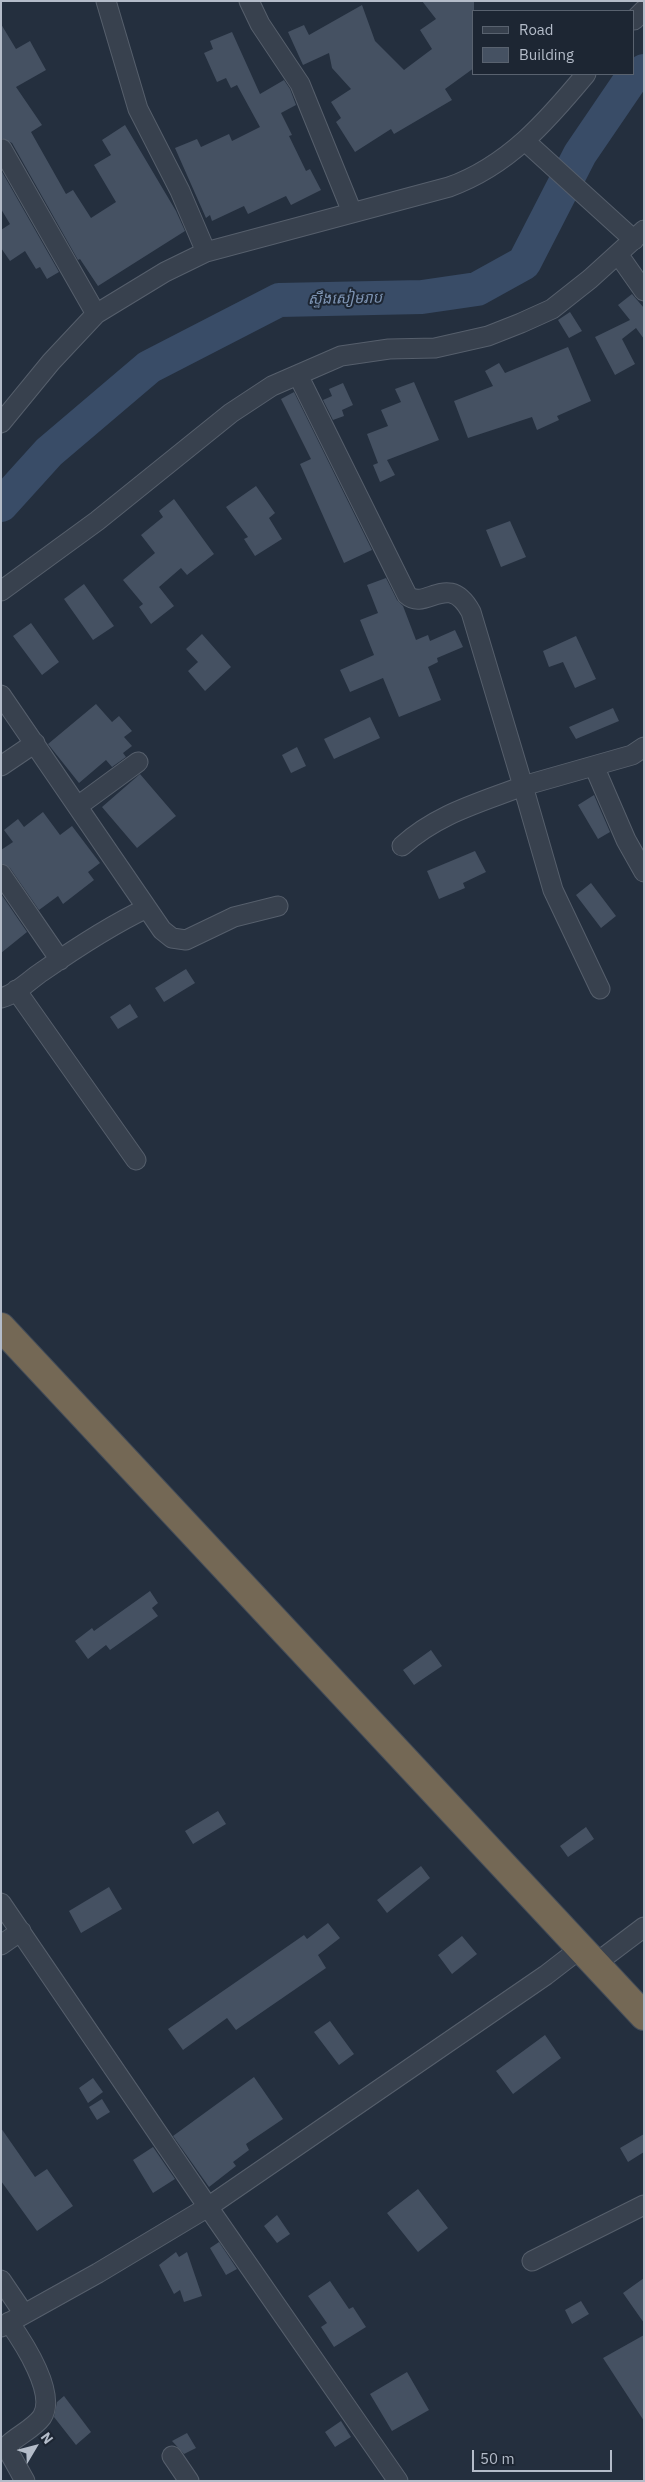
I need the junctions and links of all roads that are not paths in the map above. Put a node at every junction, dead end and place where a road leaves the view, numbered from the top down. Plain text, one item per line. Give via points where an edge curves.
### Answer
1 (106, 1) edge
2 (249, 1) edge
3 (644, 10) edge
4 (635, 19) edge
5 (585, 75) edge
6 (525, 141) junction
7 (2, 149) edge
8 (352, 212) junction
9 (639, 235) edge
10 (206, 252) junction
11 (618, 254) junction
12 (644, 291) edge
13 (96, 314) junction
14 (298, 375) junction
15 (1, 423) edge
16 (1, 591) edge
17 (1, 695) edge
18 (34, 743) junction
19 (644, 747) edge
20 (138, 762) dead end
21 (1, 766) edge
22 (594, 766) junction
23 (523, 786) junction
24 (78, 806) junction
25 (402, 846) dead end
26 (644, 872) edge
27 (1, 874) edge
28 (278, 906) dead end
29 (148, 908) junction
30 (60, 960) junction
31 (600, 988) dead end
32 (9, 994) edge
33 (136, 1160) dead end
34 (1, 1327) edge
35 (1, 1903) edge
36 (644, 1928) edge
37 (21, 1932) junction
38 (1, 1945) edge
39 (588, 1956) junction
40 (644, 2016) edge
41 (644, 2205) edge
42 (208, 2207) junction
43 (532, 2260) dead end
44 (1, 2280) edge
45 (11, 2321) edge
46 (172, 2456) dead end
47 (26, 2481) edge
48 (189, 2481) edge
49 (398, 2481) edge

1 - 10 street via 138,109 180,190
2 - 8 street via 260,24 300,84
3 - 4 street
5 - 6 street via 549,119
6 - 8 street via 501,161 463,182
6 - 9 street via 601,211
7 - 13 street
8 - 10 street
9 - 11 street
10 - 13 street via 165,272
11 - 12 street
11 - 14 street via 552,308 488,336 435,348 390,349 341,356
13 - 15 street
14 - 16 street via 272,386 231,413 68,543
14 - 23 street via 407,594 417,599 450,592 459,595 471,612
17 - 18 street
18 - 21 street
18 - 24 street
19 - 22 street via 632,755
20 - 24 street
22 - 23 street
22 - 26 street via 626,840
23 - 25 street via 440,818 420,829
23 - 31 street via 554,890
24 - 29 street
27 - 30 street
28 - 29 street via 234,917 180,941 162,930
29 - 30 street via 122,920
30 - 32 street
32 - 33 street
34 - 39 highway
35 - 37 street
36 - 39 street
37 - 38 street
37 - 42 street
39 - 40 highway
39 - 42 street via 546,1975
41 - 43 street
42 - 45 street
42 - 49 street
44 - 45 street
45 - 47 street via 47,2398 41,2419 9,2444 10,2454
46 - 48 street

